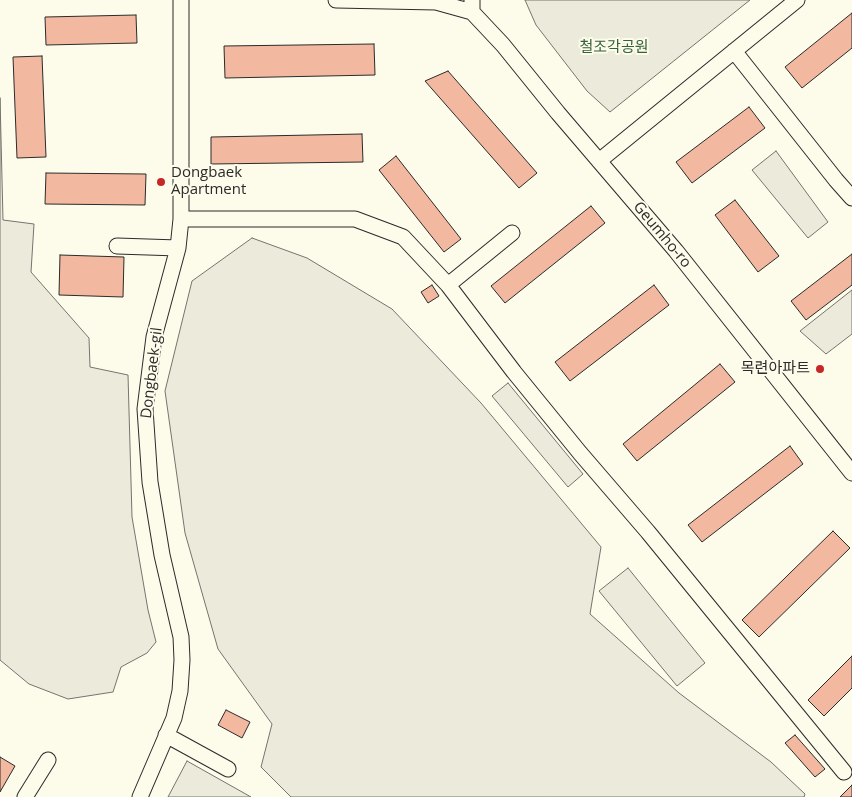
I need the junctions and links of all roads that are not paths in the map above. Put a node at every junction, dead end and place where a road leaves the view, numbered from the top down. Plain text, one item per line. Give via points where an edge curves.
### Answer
1 (181, 0) edge
2 (336, 0) edge
3 (797, 0) edge
4 (472, 6) edge
5 (734, 51) junction
6 (599, 161) junction
7 (852, 198) edge
8 (181, 219) junction
9 (512, 233) dead end
10 (117, 246) dead end
11 (178, 248) junction
12 (448, 284) junction
13 (852, 473) edge
14 (166, 735) junction
15 (48, 760) dead end
16 (228, 769) dead end
17 (844, 772) dead end
18 (25, 797) edge
19 (140, 797) edge

1 - 8 street, Dongbaek-gil
2 - 4 street
3 - 5 street
4 - 6 street, Geumho-ro
5 - 6 street
5 - 7 street
6 - 13 street, Geumho-ro via 731,319
8 - 11 street, Dongbaek-gil
8 - 12 street via 355,219 403,237
9 - 12 street
10 - 11 street
11 - 14 street, Dongbaek-gil via 154,337 145,409 150,482 162,555 181,637 180,691
12 - 17 street via 520,380
14 - 16 street
14 - 19 street, Dongbaek-gil
15 - 18 street

